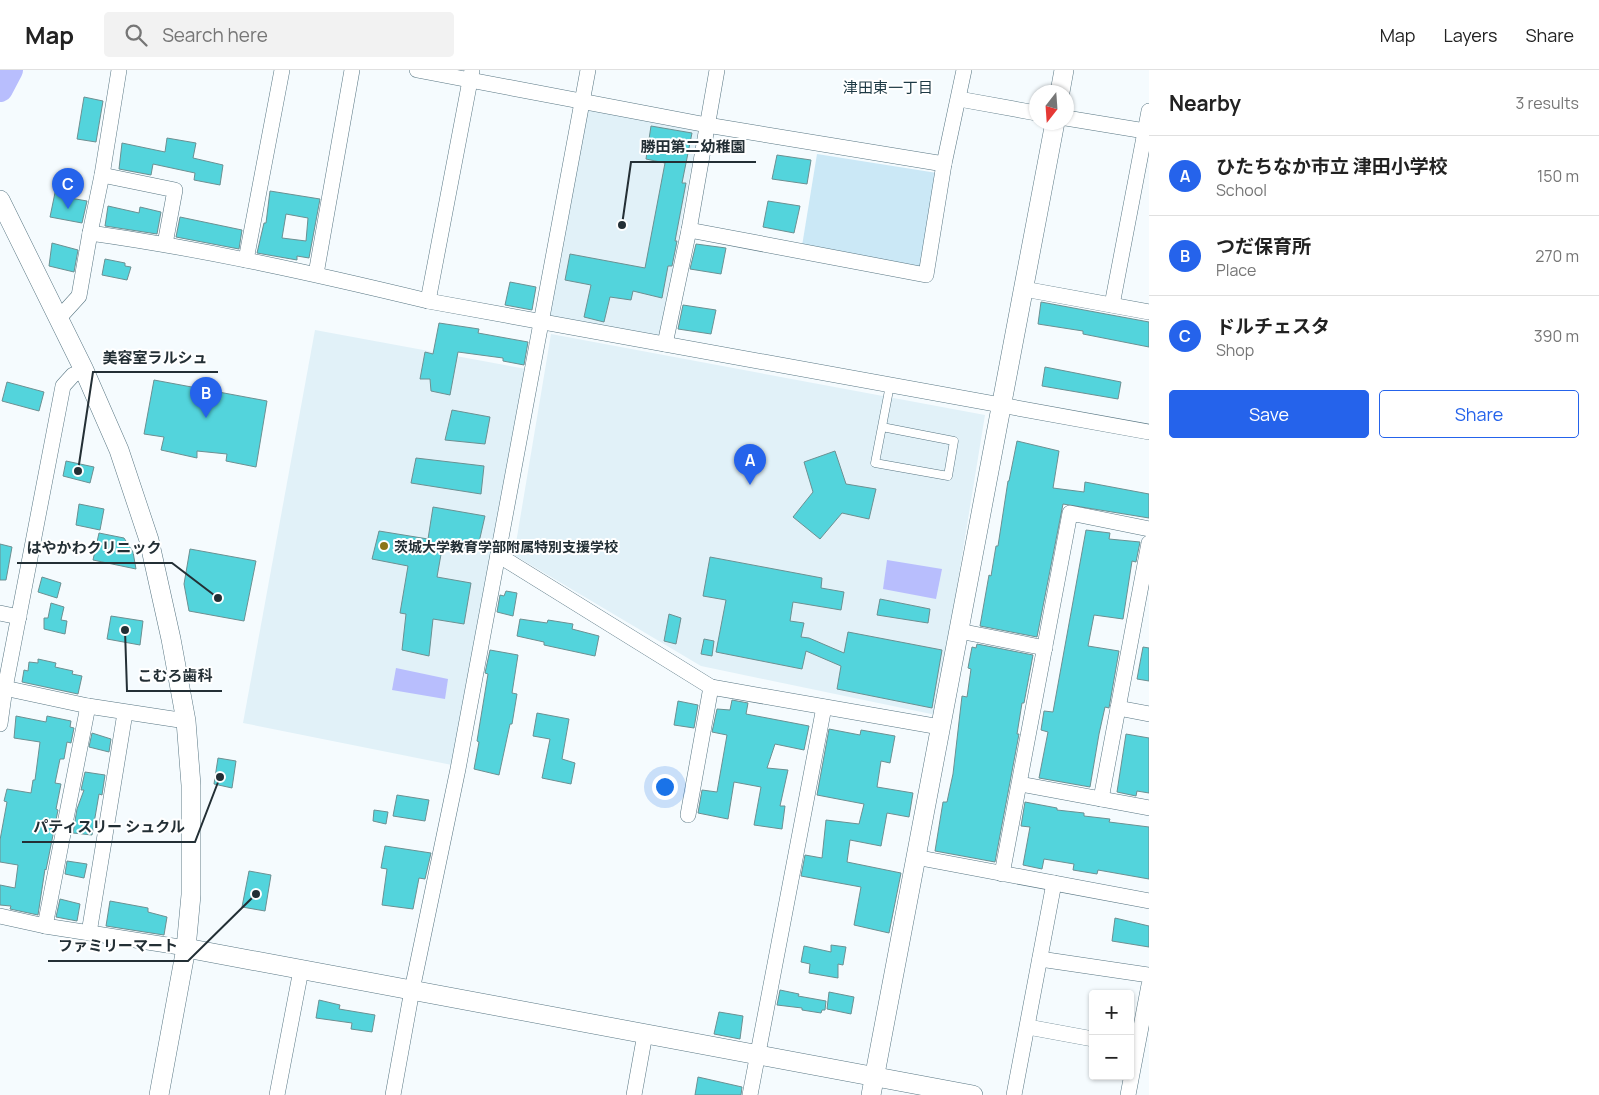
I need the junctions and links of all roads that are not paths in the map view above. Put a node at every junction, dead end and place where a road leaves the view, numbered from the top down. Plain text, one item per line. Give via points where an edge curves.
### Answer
1 (119, 70) edge
2 (282, 70) edge
3 (352, 70) edge
4 (417, 70) edge
5 (588, 70) edge
6 (717, 70) edge
7 (964, 70) edge
8 (1064, 70) edge
9 (471, 75) edge
10 (1061, 85) edge
11 (959, 99) junction
12 (582, 102) junction
13 (1149, 111) edge
14 (1029, 112) edge
15 (1074, 119) edge
16 (708, 125) junction
17 (1054, 130) edge
18 (1145, 131) junction
19 (944, 164) junction
20 (102, 175) junction
21 (2, 211) edge
22 (689, 230) junction
23 (90, 233) junction
24 (165, 244) junction
25 (246, 260) junction
26 (316, 274) junction
27 (1024, 289) junction
28 (428, 301) junction
29 (1112, 305) junction
30 (1149, 312) edge
31 (59, 318) junction
32 (541, 322) junction
33 (665, 344) junction
34 (84, 370) junction
35 (890, 385) junction
36 (1003, 405) junction
37 (882, 427) junction
38 (1149, 432) edge
39 (1149, 528) edge
40 (1149, 544) edge
41 (498, 555) junction
42 (0, 613) edge
43 (19, 617) junction
44 (1142, 617) edge
45 (959, 631) junction
46 (1045, 648) junction
47 (711, 687) junction
48 (3, 688) edge
49 (88, 706) junction
50 (824, 707) junction
51 (1118, 708) junction
52 (125, 713) junction
53 (1149, 714) edge
54 (186, 721) junction
55 (0, 724) edge
56 (940, 727) junction
57 (1020, 784) junction
58 (1101, 799) junction
59 (1149, 808) edge
60 (688, 815) dead end
61 (915, 857) junction
62 (1002, 874) junction
63 (1054, 883) junction
64 (1149, 901) edge
65 (0, 916) edge
66 (44, 926) junction
67 (89, 933) junction
68 (186, 948) junction
69 (1040, 959) junction
70 (301, 970) junction
71 (1149, 975) edge
72 (1149, 985) edge
73 (412, 990) junction
74 (1028, 1027) junction
75 (645, 1034) junction
76 (1089, 1039) edge
77 (1134, 1048) edge
78 (757, 1055) junction
79 (1130, 1080) edge
80 (873, 1086) edge
81 (159, 1095) edge
82 (277, 1095) edge
83 (393, 1095) edge
84 (634, 1095) edge
85 (750, 1095) edge
86 (973, 1095) edge
87 (1014, 1095) edge
88 (1128, 1095) edge

1 - 20 street
2 - 25 street
3 - 26 street
4 - 9 street
5 - 12 street
6 - 16 street
7 - 11 street
8 - 10 street
9 - 12 street
9 - 28 street
11 - 14 street
11 - 19 street
12 - 16 street
12 - 32 street
13 - 18 street
15 - 18 street
16 - 19 street
16 - 22 street
17 - 27 street
18 - 29 street
19 - 22 street via 926,275
20 - 23 street
20 - 24 street via 175,190
21 - 31 street
22 - 33 street
23 - 24 street
23 - 31 street via 79,296
24 - 25 street
25 - 26 street
26 - 28 street
27 - 29 street
27 - 36 street
28 - 32 street
29 - 30 street
31 - 34 street
32 - 33 street
32 - 41 street
33 - 35 street
34 - 43 street via 73,375 63,386
34 - 54 street via 119,450 149,540
35 - 36 street
35 - 37 lane
36 - 38 street
36 - 45 street
37 - 37 lane via 875,463 948,476 954,441
39 - 46 street via 1070,513
40 - 44 street
41 - 47 street
41 - 73 street
42 - 43 street
43 - 48 street
44 - 51 street
45 - 46 street
45 - 56 street
46 - 57 street
47 - 50 street
47 - 60 street
48 - 49 street
48 - 55 street
49 - 52 street
49 - 66 street
50 - 56 street
50 - 78 street
51 - 53 street
51 - 58 street
52 - 54 street
52 - 67 street
54 - 68 street via 191,785 191,895
56 - 61 street
57 - 58 street
57 - 62 street
58 - 59 street
61 - 62 street
61 - 80 street
62 - 63 street
63 - 64 street
63 - 69 street
65 - 66 street
66 - 67 street
67 - 68 street
68 - 70 street
68 - 81 street
69 - 71 street
69 - 74 street
70 - 73 street
70 - 82 street
72 - 77 street
73 - 75 street
73 - 83 street
74 - 76 street
74 - 87 street
75 - 78 street
75 - 84 street
78 - 80 street
78 - 85 street
79 - 88 street
80 - 86 street

